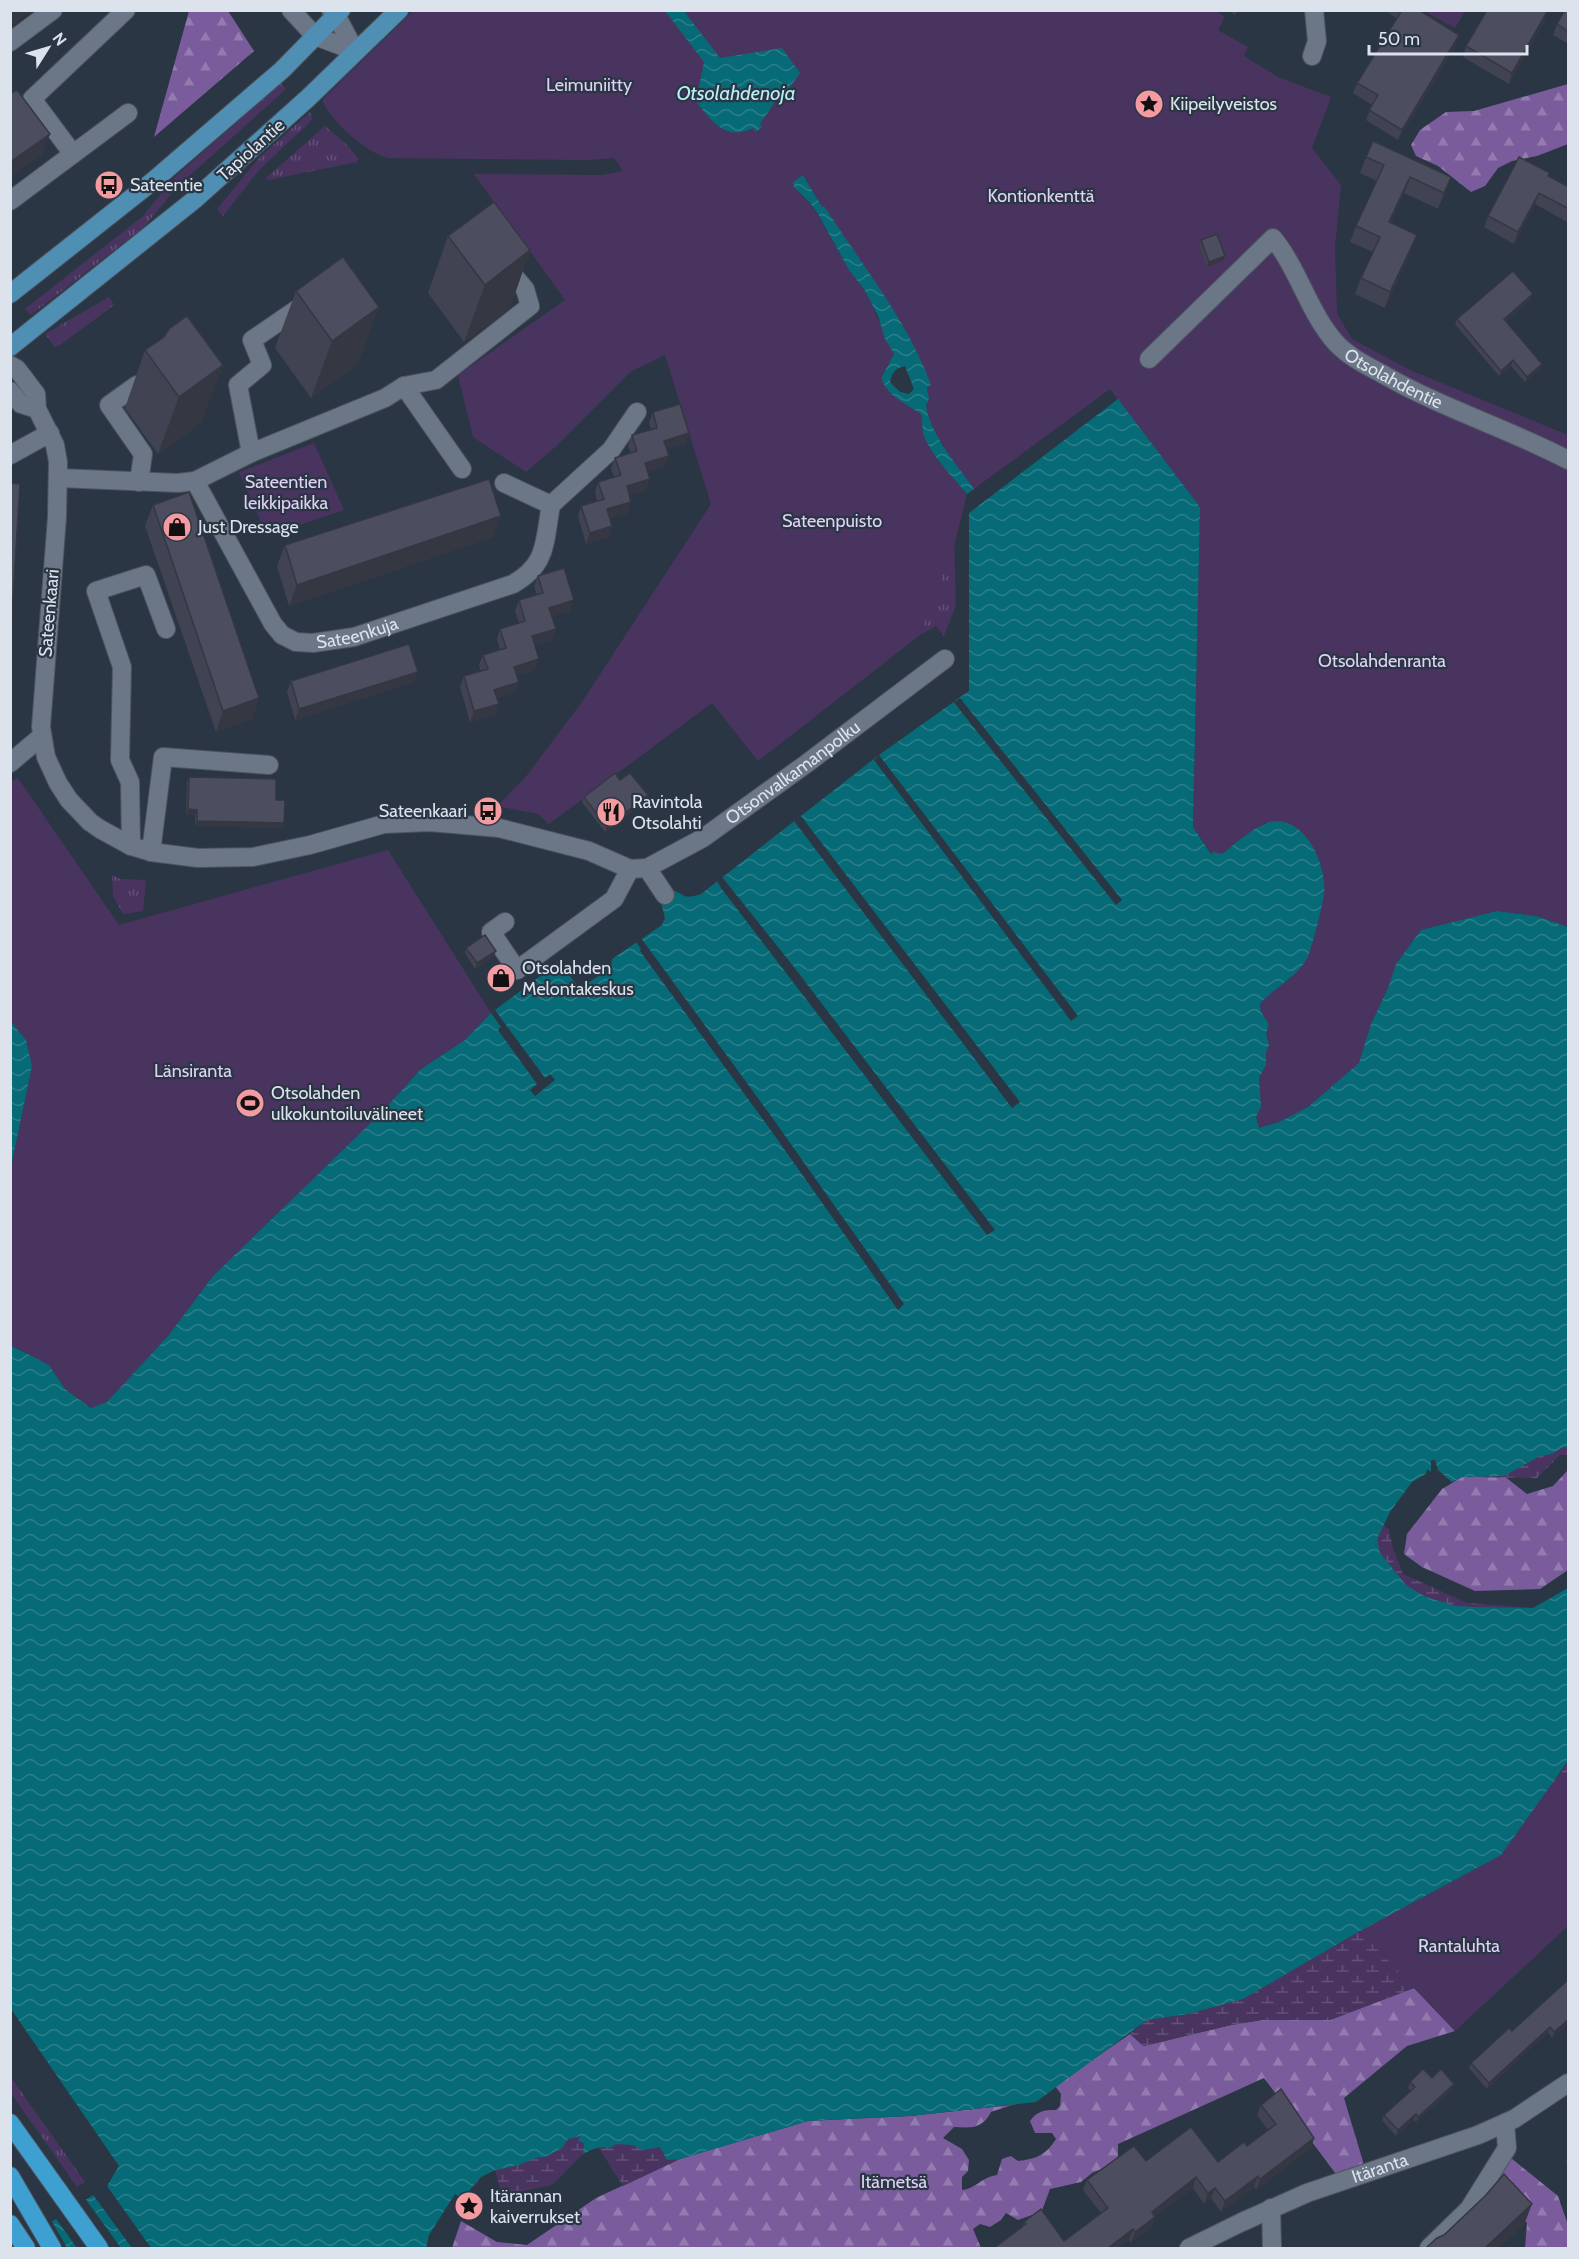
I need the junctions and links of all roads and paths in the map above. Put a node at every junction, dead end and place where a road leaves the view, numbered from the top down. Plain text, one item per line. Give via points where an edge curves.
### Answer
1 (53, 10) edge
2 (126, 10) edge
3 (291, 10) edge
4 (399, 10) edge
5 (1314, 10) edge
6 (336, 12) edge
7 (315, 36) junction
8 (10, 42) edge
9 (355, 51) junction
10 (1312, 56) dead end
11 (128, 113) dead end
12 (73, 154) junction
13 (10, 201) edge
14 (508, 269) edge
15 (10, 294) edge
16 (308, 302) edge
17 (10, 347) edge
18 (1149, 359) dead end
19 (10, 365) edge
20 (137, 385) dead end
21 (404, 386) junction
22 (10, 391) edge
23 (38, 409) junction
24 (637, 412) dead end
25 (50, 433) junction
26 (251, 453) junction
27 (10, 455) edge
28 (1569, 460) edge
29 (462, 469) dead end
30 (59, 478) junction
31 (195, 480) junction
32 (139, 482) junction
33 (504, 483) dead end
34 (551, 505) junction
35 (166, 629) dead end
36 (945, 659) dead end
37 (42, 736) junction
38 (10, 763) edge
39 (269, 765) dead end
40 (131, 846) junction
41 (151, 852) junction
42 (638, 869) junction
43 (665, 894) dead end
44 (505, 922) dead end
45 (1569, 2083) edge
46 (10, 2123) edge
47 (1505, 2123) junction
48 (10, 2176) edge
49 (1271, 2208) junction
50 (11, 2225) edge
51 (26, 2248) edge
52 (52, 2248) edge
53 (99, 2248) edge
54 (1189, 2248) edge
55 (1272, 2248) edge
56 (1429, 2248) edge

1 - 8 street
2 - 12 street via 32,99
3 - 7 street
4 - 9 main road, Tapiolantie
5 - 10 street via 1317,41
6 - 7 main road
6 - 9 street
7 - 9 street
7 - 15 main road via 153,181
9 - 17 main road, Tapiolantie via 194,200
11 - 12 street
12 - 13 street
14 - 21 street via 525,289 530,306 436,380
16 - 26 street via 252,340 262,365 238,385
18 - 28 street, Otsolahdentie via 1273,238 1287,255 1323,326 1350,356 1408,388
19 - 23 street, Sateenkaari via 36,394
20 - 32 street via 109,405 143,454
21 - 26 street via 385,398
21 - 29 street
22 - 23 street via 21,404
23 - 25 street, Sateenkaari
24 - 34 street via 611,450
25 - 27 street
25 - 30 street, Sateenkaari via 58,452
26 - 31 street
30 - 32 street
30 - 37 street, Sateenkaari
31 - 32 street
31 - 34 street, Sateenkuja via 273,624 289,639 304,643 354,637 526,577 539,562
33 - 34 street
35 - 40 street via 146,575 96,591 122,667 120,760 130,782
36 - 42 street, Otsonvalkamanpolku via 704,838
37 - 38 street
37 - 40 street, Sateenkaari via 46,757 69,800 90,822
39 - 41 street via 163,757
40 - 41 street, Sateenkaari
41 - 42 street, Sateenkaari via 198,858 253,857 384,824 409,822 471,825 530,835
42 - 43 street
42 - 44 street via 615,899 517,970 490,932
45 - 47 street, Itäranta
46 - 53 highway
47 - 49 street, Itäranta
47 - 56 street via 1508,2148 1469,2209
48 - 52 highway
49 - 54 street, Itäranta
49 - 55 street
50 - 51 highway

